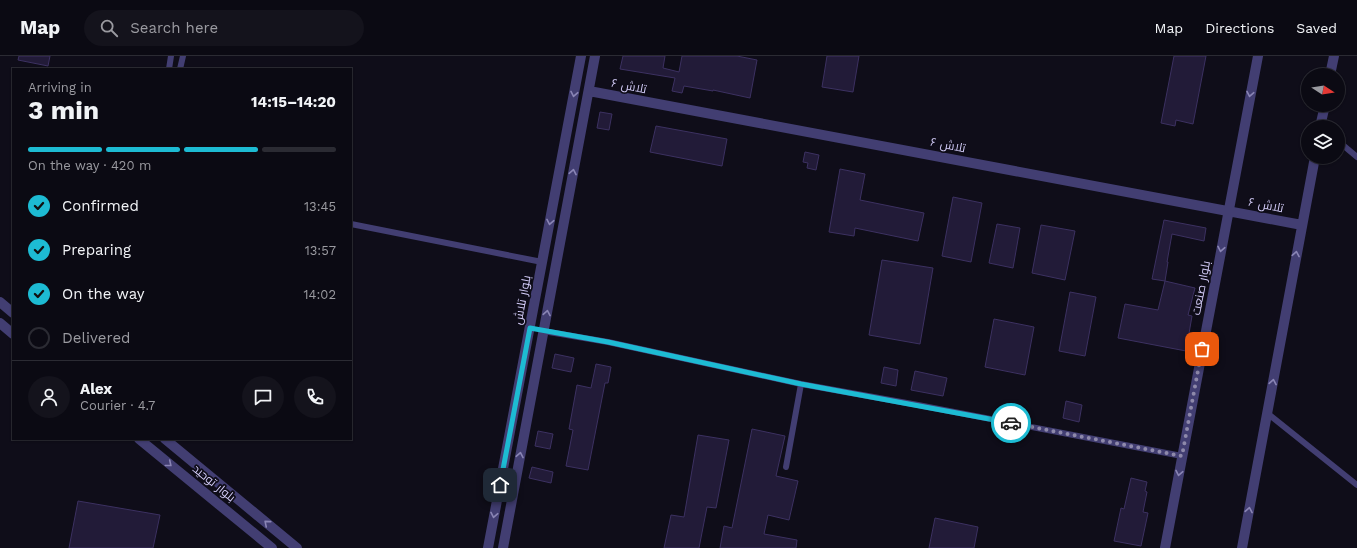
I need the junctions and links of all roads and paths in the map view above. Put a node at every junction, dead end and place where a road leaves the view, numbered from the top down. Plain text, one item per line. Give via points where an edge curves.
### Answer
1 (581, 56) edge
2 (595, 56) edge
3 (1258, 56) edge
4 (1334, 56) edge
5 (171, 57) edge
6 (182, 58) edge
7 (169, 68) edge
8 (180, 68) edge
9 (1331, 68) edge
10 (589, 91) junction
11 (1345, 147) edge
12 (1357, 157) edge
13 (1314, 164) edge
14 (1228, 211) junction
15 (352, 224) edge
16 (1302, 225) junction
17 (542, 262) junction
18 (555, 264) junction
19 (0, 302) edge
20 (12, 311) edge
21 (0, 323) edge
22 (530, 328) junction
23 (544, 331) junction
24 (12, 333) edge
25 (801, 384) junction
26 (1267, 413) junction
27 (140, 440) edge
28 (167, 440) edge
29 (1182, 456) junction
30 (786, 468) dead end
31 (1357, 485) edge
32 (272, 548) edge
33 (297, 548) edge
34 (488, 548) edge
35 (503, 548) edge
36 (1165, 548) edge
37 (1242, 548) edge

1 -> 17 street, بلوار تلاش
2 - 10 street
3 -> 14 street, بلوار صنعت
4 - 9 street
5 - 6 lane
5 - 7 lane
6 - 8 lane
10 - 14 street, تلاش ۶
18 -> 10 street
11 - 12 lane
13 - 16 street
14 - 16 street, تلاش ۶
14 -> 29 street, بلوار صنعت
15 - 17 lane
26 -> 16 street
17 - 18 street
17 - 22 street, بلوار تلاش
23 -> 18 street
19 - 20 street
21 - 24 street
22 - 23 street
22 -> 34 street, بلوار تلاش
23 - 25 lane via 608,342
35 -> 23 street
25 - 29 lane
25 - 30 lane
26 - 31 lane
37 -> 26 street
27 -> 32 street, بلوار توحید
33 -> 28 street, بلوار توحید
29 -> 36 street, بلوار صنعت

